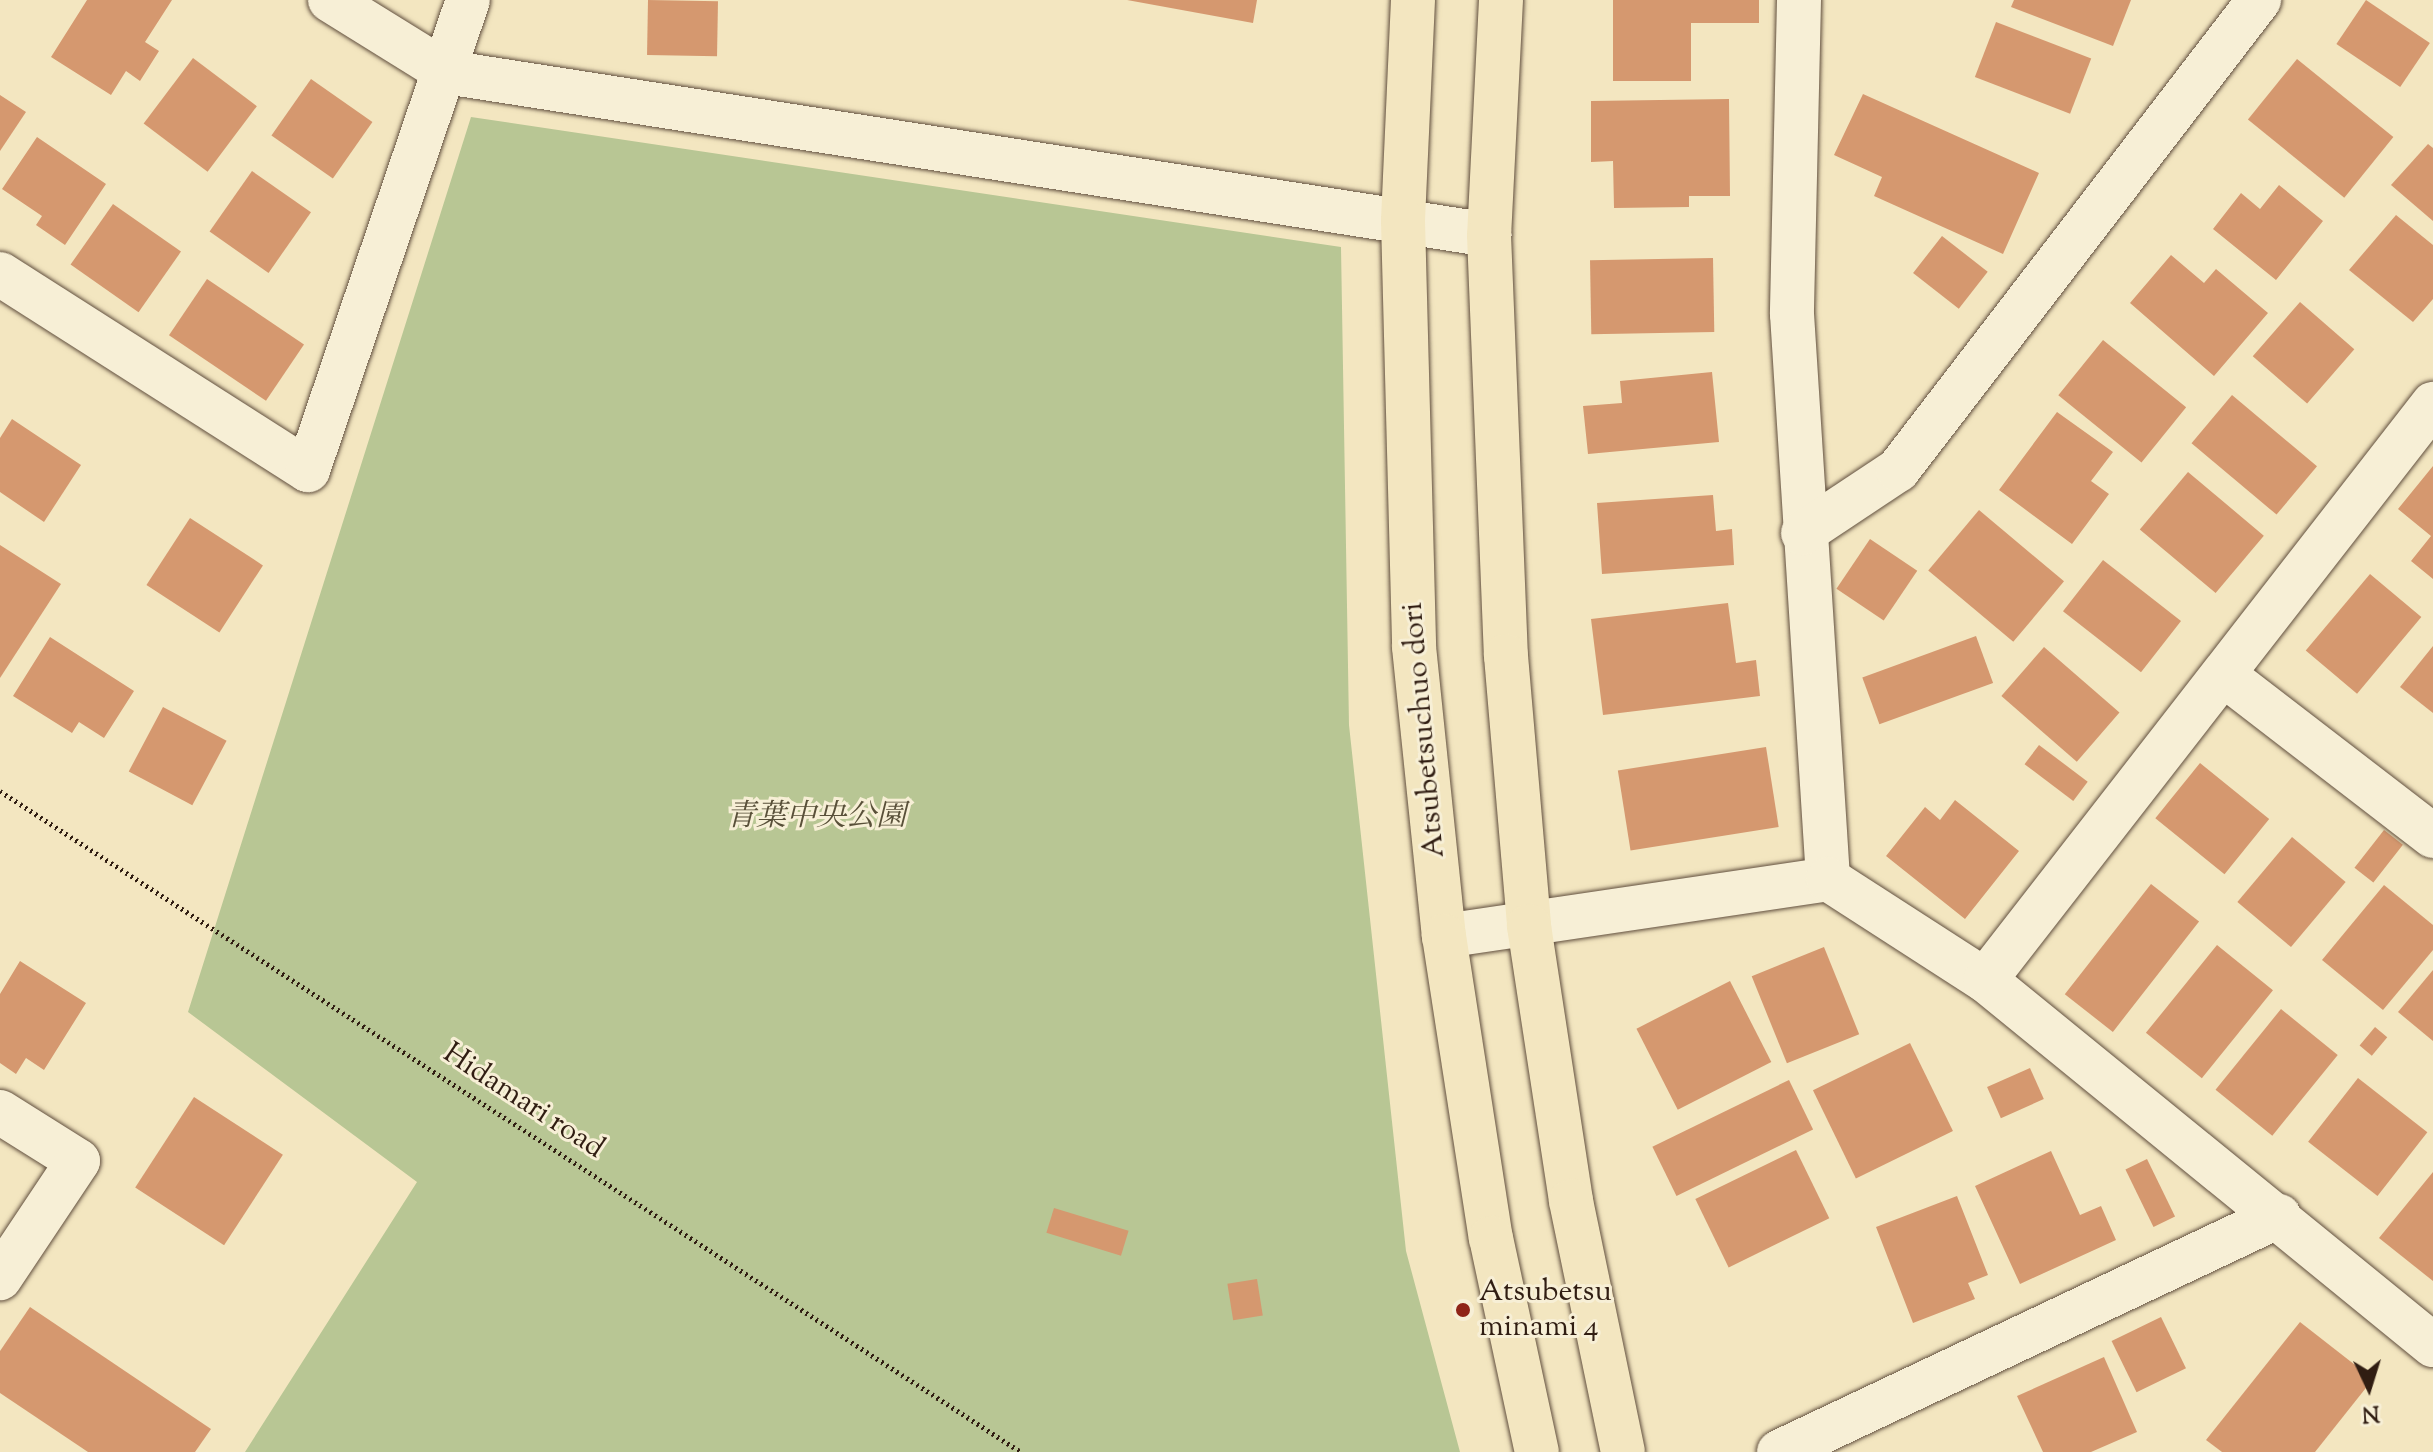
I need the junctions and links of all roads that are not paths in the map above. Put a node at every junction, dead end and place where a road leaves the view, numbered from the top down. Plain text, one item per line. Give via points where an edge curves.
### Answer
1 (330, 0) edge
2 (468, 0) edge
3 (1413, 0) edge
4 (1501, 0) edge
5 (1799, 0) edge
6 (2259, 0) edge
7 (446, 72) junction
8 (1403, 221) junction
9 (1489, 235) junction
10 (0, 274) edge
11 (2433, 404) edge
12 (1803, 533) junction
13 (2224, 675) junction
14 (2433, 836) edge
15 (1828, 879) junction
16 (1529, 926) junction
17 (1444, 936) junction
18 (1985, 980) junction
19 (0, 1112) edge
20 (2279, 1216) junction
21 (0, 1278) edge
22 (2433, 1345) edge
23 (1537, 1452) edge
24 (1623, 1452) edge
25 (1779, 1452) edge

1 - 7 street
2 - 7 street
3 - 8 main road, Atsubetsuchuo dori
4 - 9 main road
5 - 12 street via 1792,314
6 - 12 street via 1898,470
7 - 8 street
7 - 10 street via 308,470
8 - 9 street
8 - 17 main road, Atsubetsuchuo dori via 1414,647
9 - 16 main road via 1506,656
11 - 13 street
12 - 15 street
13 - 14 street
13 - 18 street
15 - 16 street
15 - 18 street
16 - 17 street
16 - 24 main road via 1571,1201
17 - 23 main road, Atsubetsuchuo dori via 1491,1238
18 - 20 street
19 - 21 street via 78,1161
20 - 22 street
20 - 25 street

